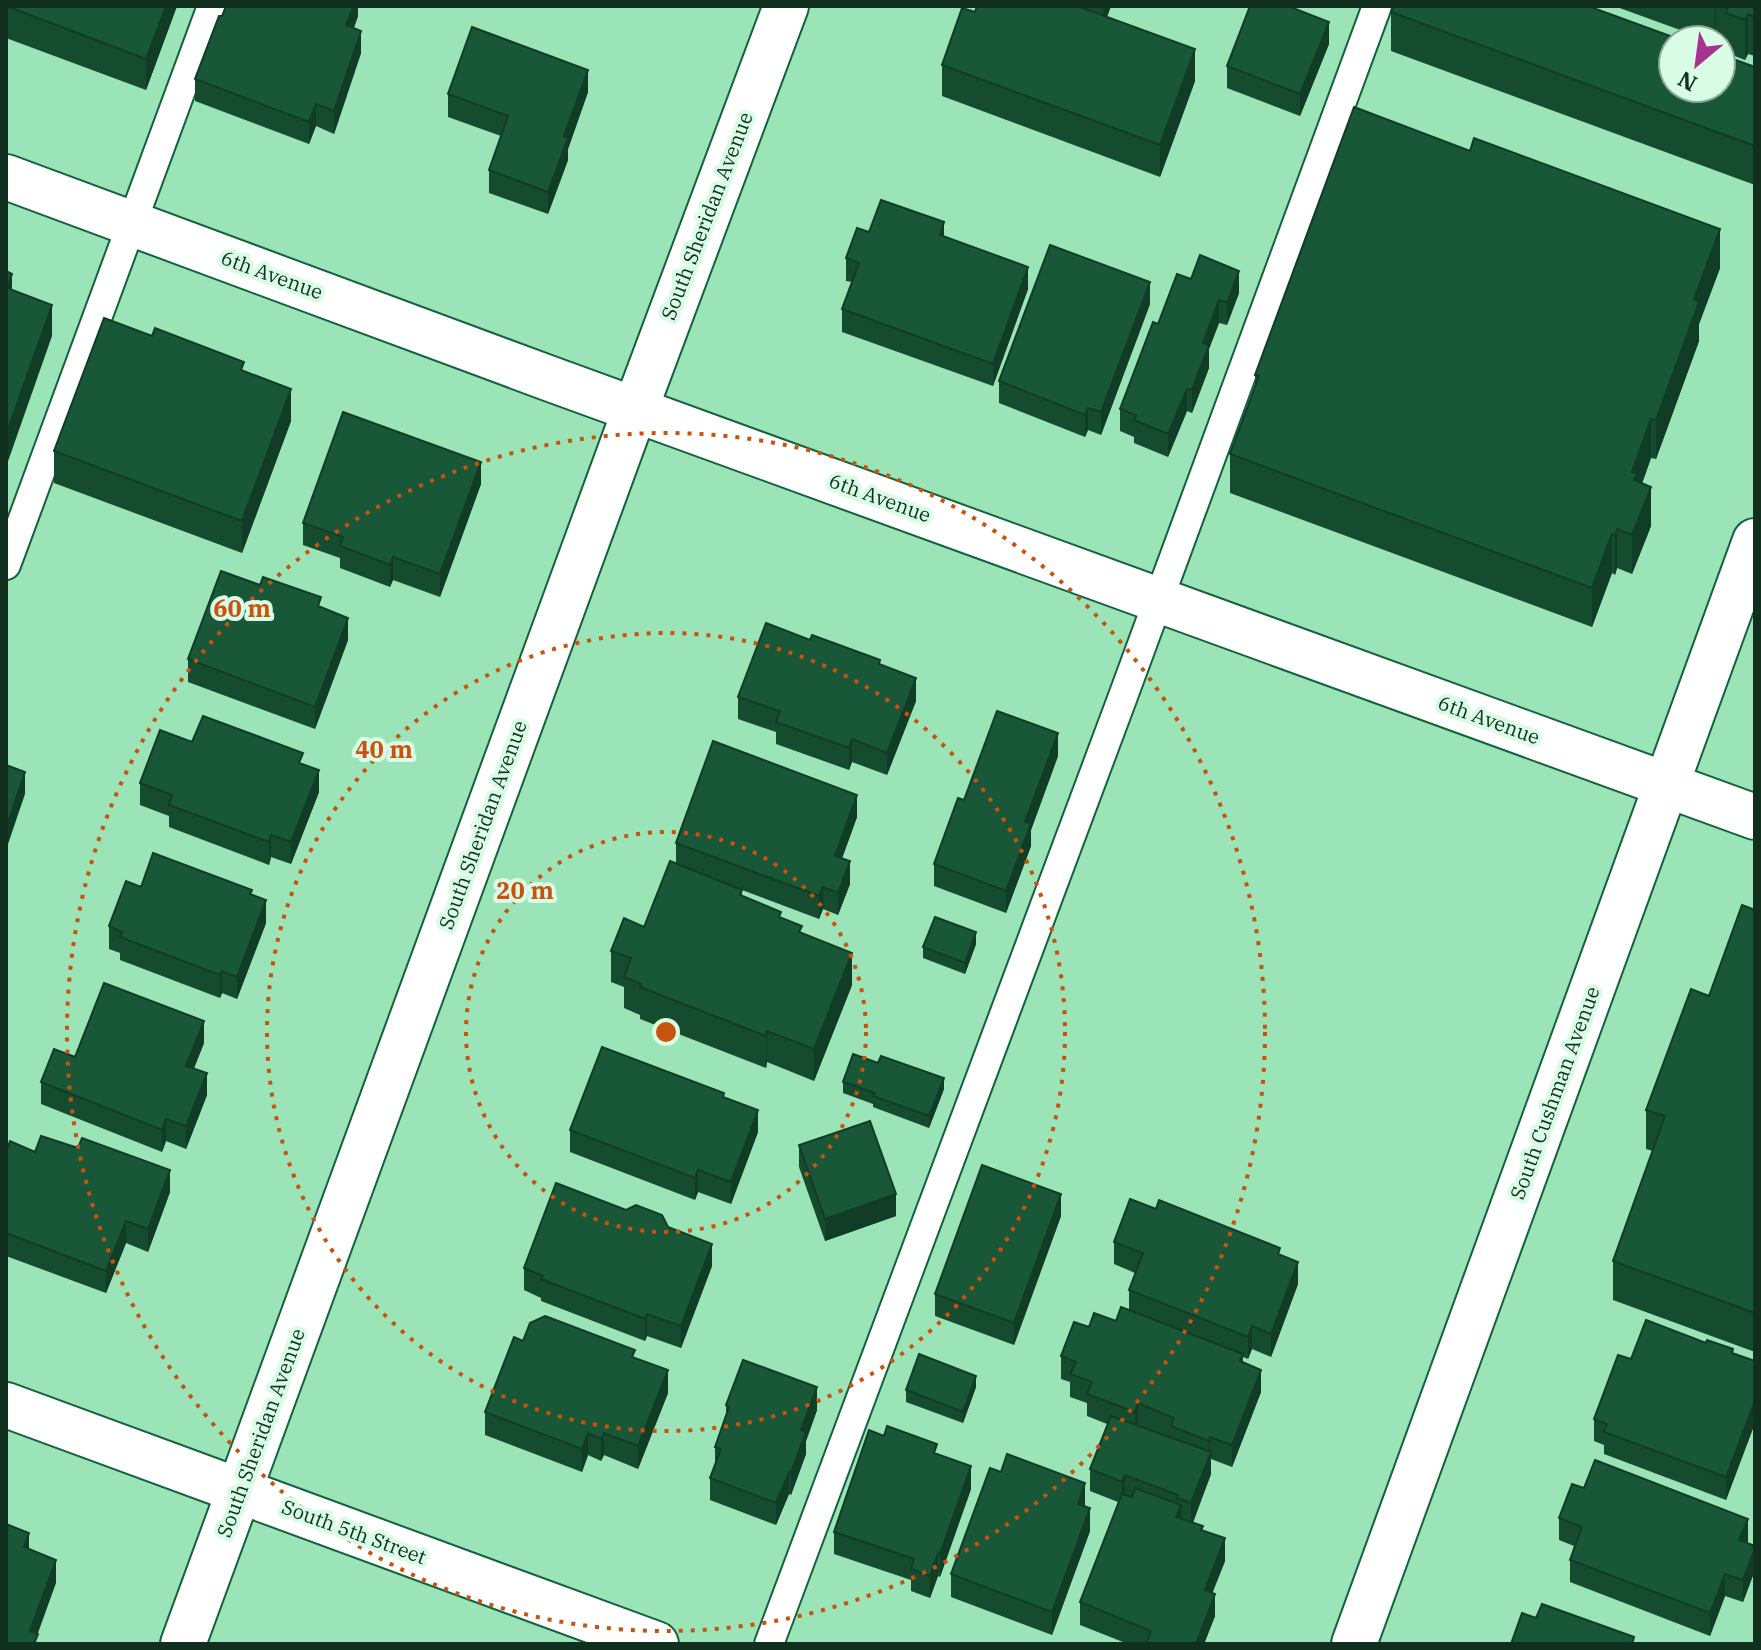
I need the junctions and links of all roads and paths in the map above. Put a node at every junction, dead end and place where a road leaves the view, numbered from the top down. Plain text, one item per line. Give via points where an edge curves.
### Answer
1 (212, 6) edge
2 (786, 6) edge
3 (1377, 6) edge
4 (6, 177) edge
5 (133, 224) junction
6 (635, 410) junction
7 (1755, 541) edge
8 (6, 565) edge
9 (1159, 600) junction
10 (1744, 604) edge
11 (1668, 785) junction
12 (1755, 817) edge
13 (6, 1405) edge
14 (240, 1490) junction
15 (183, 1644) edge
16 (656, 1644) edge
17 (769, 1644) edge
18 (1354, 1644) edge

1 - 5 lane
2 - 6 street, South Sheridan Avenue
3 - 9 lane
4 - 5 street, 6th Avenue
5 - 6 street, 6th Avenue
5 - 8 lane
6 - 9 street, 6th Avenue
6 - 14 street, South Sheridan Avenue
7 - 10 street, South Cushman Avenue
9 - 11 street, 6th Avenue
9 - 17 lane
10 - 11 street, South Cushman Avenue
11 - 12 street, 6th Avenue
11 - 18 street, South Cushman Avenue
13 - 14 street, South 5th Street
14 - 15 street, South Sheridan Avenue
14 - 16 street, South 5th Street

